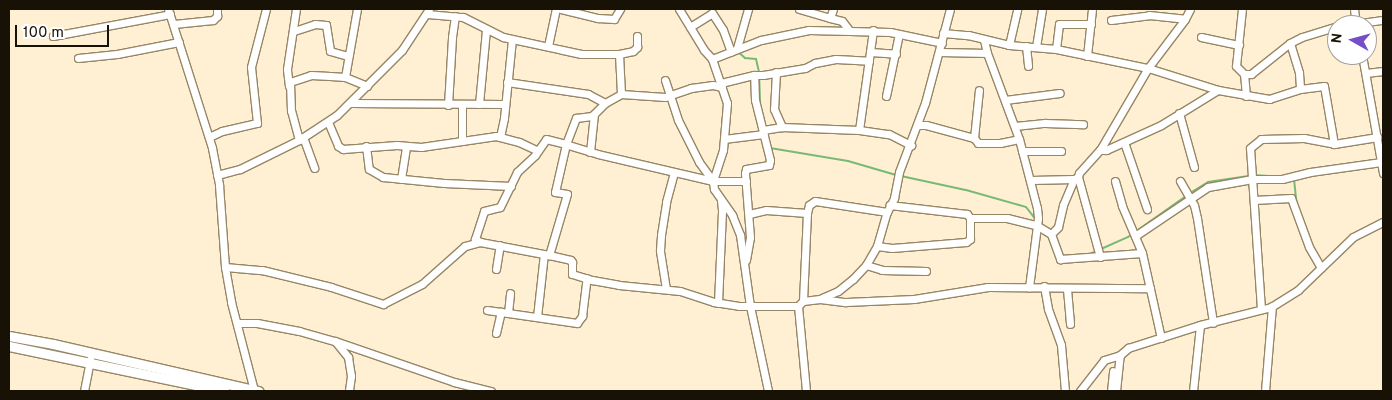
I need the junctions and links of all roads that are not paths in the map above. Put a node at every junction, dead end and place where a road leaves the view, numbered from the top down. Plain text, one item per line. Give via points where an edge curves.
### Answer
1 (217, 9) edge
2 (266, 9) edge
3 (296, 9) edge
4 (357, 9) edge
5 (464, 9) edge
6 (556, 9) edge
7 (561, 9) edge
8 (620, 9) edge
9 (748, 9) edge
10 (799, 9) edge
11 (833, 9) edge
12 (950, 9) edge
13 (1017, 9) edge
14 (1042, 9) edge
15 (1092, 9) edge
16 (1190, 9) edge
17 (1242, 9) edge
18 (680, 10) edge
19 (169, 11) edge
20 (428, 11) edge
21 (713, 12) edge
22 (458, 16) junction
23 (830, 18) junction
24 (1185, 19) junction
25 (1111, 20) dead end
26 (174, 24) junction
27 (1091, 24) junction
28 (690, 27) junction
29 (1327, 29) edge
30 (486, 30) junction
31 (849, 30) junction
32 (873, 30) junction
33 (294, 31) junction
34 (943, 33) junction
35 (899, 34) junction
36 (53, 36) dead end
37 (637, 36) dead end
38 (1201, 37) dead end
39 (512, 39) junction
40 (984, 40) junction
41 (179, 42) junction
42 (942, 43) junction
43 (1290, 43) junction
44 (1009, 45) junction
45 (1239, 45) junction
46 (548, 46) junction
47 (1026, 46) junction
48 (1036, 47) junction
49 (1056, 49) junction
50 (734, 50) junction
51 (870, 52) junction
52 (940, 52) junction
53 (619, 54) junction
54 (896, 54) junction
55 (987, 54) junction
56 (348, 56) junction
57 (1087, 56) junction
58 (78, 58) dead end
59 (712, 59) junction
60 (869, 61) junction
61 (1364, 65) edge
62 (1028, 66) dead end
63 (1148, 68) junction
64 (1383, 71) edge
65 (776, 72) junction
66 (1366, 73) junction
67 (1244, 74) junction
68 (754, 75) junction
69 (345, 77) junction
70 (665, 80) dead end
71 (507, 82) junction
72 (722, 85) junction
73 (289, 86) junction
74 (368, 86) junction
75 (1300, 89) junction
76 (979, 90) dead end
77 (1218, 90) junction
78 (1060, 93) dead end
79 (621, 94) junction
80 (886, 96) dead end
81 (1246, 96) junction
82 (670, 97) junction
83 (1005, 100) junction
84 (351, 103) junction
85 (605, 103) junction
86 (462, 104) junction
87 (480, 104) junction
88 (504, 104) junction
89 (448, 105) junction
90 (1179, 112) junction
91 (594, 114) junction
92 (328, 122) junction
93 (1083, 124) dead end
94 (917, 125) junction
95 (1015, 126) junction
96 (782, 127) junction
97 (859, 130) junction
98 (765, 131) junction
99 (209, 137) junction
100 (500, 137) junction
101 (1377, 137) junction
102 (974, 138) junction
103 (301, 139) junction
104 (724, 139) junction
105 (1019, 139) junction
106 (462, 141) junction
107 (1124, 142) junction
108 (566, 144) junction
109 (1334, 144) junction
110 (911, 145) junction
111 (366, 146) junction
112 (406, 146) junction
113 (1100, 150) junction
114 (538, 151) junction
115 (1022, 151) junction
116 (1062, 151) dead end
117 (590, 152) junction
118 (1381, 162) junction
119 (1194, 167) dead end
120 (314, 168) dead end
121 (674, 172) junction
122 (1383, 173) edge
123 (217, 175) junction
124 (1076, 178) junction
125 (401, 179) junction
126 (1252, 179) junction
127 (1031, 180) junction
128 (1114, 180) dead end
129 (713, 181) junction
130 (746, 181) junction
131 (1180, 181) dead end
132 (511, 186) junction
133 (1189, 198) junction
134 (721, 199) junction
135 (1254, 200) junction
136 (888, 208) junction
137 (1148, 209) dead end
138 (807, 213) junction
139 (749, 214) junction
140 (970, 218) junction
141 (1037, 222) junction
142 (1383, 222) edge
143 (1054, 232) junction
144 (1134, 234) junction
145 (480, 242) junction
146 (500, 245) junction
147 (877, 246) junction
148 (1098, 253) junction
149 (1142, 253) junction
150 (546, 254) junction
151 (745, 263) junction
152 (866, 265) junction
153 (225, 267) junction
154 (1321, 268) junction
155 (496, 269) dead end
156 (926, 271) dead end
157 (587, 278) junction
158 (1044, 286) junction
159 (1029, 287) junction
160 (1150, 288) junction
161 (666, 289) junction
162 (1067, 289) junction
163 (510, 293) dead end
164 (820, 299) junction
165 (718, 303) junction
166 (800, 303) junction
167 (750, 306) junction
168 (1272, 306) junction
169 (1261, 309) junction
170 (487, 310) dead end
171 (504, 312) junction
172 (537, 317) junction
173 (237, 323) junction
174 (1213, 323) junction
175 (1070, 324) dead end
176 (1200, 325) junction
177 (496, 333) dead end
178 (9, 336) edge
179 (1161, 338) junction
180 (335, 342) junction
181 (9, 346) edge
182 (92, 353) junction
183 (1117, 356) junction
184 (90, 364) junction
185 (84, 391) edge
186 (224, 391) edge
187 (257, 391) edge
188 (349, 391) edge
189 (491, 391) edge
190 (768, 391) edge
191 (806, 391) edge
192 (1065, 391) edge
193 (1080, 391) edge
194 (1111, 391) edge
195 (1116, 391) edge
196 (1193, 391) edge
197 (1265, 391) edge

1 - 26 street via 213,20
2 - 99 street via 252,67 256,123
3 - 33 street
4 - 56 street
5 - 22 street
6 - 46 street
7 - 8 street via 608,19 614,19
9 - 50 street
10 - 23 street
11 - 23 street
12 - 34 street
13 - 44 street
14 - 48 street
15 - 27 street
16 - 24 street
17 - 45 street
18 - 28 street
19 - 26 street
19 - 36 street
20 - 22 street
20 - 74 street via 402,50
21 - 28 street
21 - 50 street
22 - 30 street
22 - 89 street via 452,38
23 - 31 street via 842,21
24 - 25 street via 1148,15
24 - 63 street
26 - 41 street
27 - 49 street via 1059,24
27 - 57 street
28 - 59 street
29 - 43 street
30 - 39 street
30 - 87 street
31 - 32 street
31 - 50 street via 809,30 761,40
32 - 35 street
32 - 51 street
33 - 56 street via 315,24 326,25 330,51
33 - 73 street via 287,69
34 - 40 street
34 - 42 street
35 - 42 street
35 - 54 street
37 - 53 street via 636,50
38 - 45 street
39 - 46 street
39 - 71 street
40 - 44 street
40 - 55 street
41 - 58 street
41 - 99 street
42 - 52 street
43 - 67 street via 1251,74
43 - 75 street via 1300,73
44 - 47 street
45 - 67 street via 1236,66
46 - 53 street via 581,54
47 - 48 street
47 - 62 street
48 - 49 street
49 - 57 street
50 - 59 street
51 - 54 street
51 - 60 street
52 - 55 street
52 - 94 street
53 - 79 street
54 - 80 street
55 - 83 street
56 - 69 street
57 - 63 street
59 - 72 street
60 - 65 street via 836,59
60 - 97 street
61 - 66 street
63 - 77 street
63 - 113 street
64 - 66 street
65 - 68 street
65 - 96 street via 774,108
66 - 101 street
67 - 81 street
68 - 72 street
68 - 98 street via 755,100
69 - 73 street via 311,75 295,79
69 - 74 street
70 - 82 street
71 - 85 street via 588,94
71 - 88 street
72 - 82 street via 680,90
72 - 104 street via 727,103
73 - 103 street via 291,111
74 - 84 street
75 - 81 street via 1269,99
75 - 109 street via 1324,86
76 - 102 street
77 - 81 street
77 - 90 street
78 - 83 street
79 - 82 street
79 - 85 street
82 - 129 street via 688,142
83 - 95 street
84 - 89 street
84 - 92 street
85 - 91 street
86 - 87 street
86 - 89 street
86 - 106 street
87 - 88 street
88 - 100 street
90 - 107 street via 1161,125
90 - 119 street
91 - 108 street via 576,118
91 - 117 street
92 - 103 street
92 - 111 street via 338,146 344,149
93 - 95 street
94 - 102 street
94 - 110 street
95 - 105 street
96 - 97 street
96 - 98 street
97 - 110 street via 888,134
98 - 104 street
98 - 130 street via 770,165 746,169
99 - 123 street
100 - 106 street
100 - 114 street
101 - 109 street
101 - 118 street
102 - 105 street via 978,144
103 - 120 street
103 - 123 street via 240,169
104 - 129 street
105 - 115 street
106 - 112 street
107 - 113 street
107 - 137 street
108 - 114 street via 546,139
108 - 117 street
108 - 150 street via 555,192 567,194
109 - 126 street via 1304,138 1261,139 1250,148
110 - 136 street
111 - 112 street
111 - 125 street via 369,169 383,177
112 - 125 street
113 - 124 street
114 - 132 street via 516,172
115 - 116 street
115 - 127 street
117 - 121 street
118 - 122 street
118 - 126 street via 1282,179
121 - 129 street
121 - 161 street via 661,235
123 - 153 street
124 - 127 street
124 - 143 street
124 - 148 street
125 - 132 street
126 - 133 street via 1208,187
126 - 135 street
127 - 141 street
128 - 144 street
129 - 130 street
129 - 134 street
130 - 139 street
131 - 133 street
132 - 145 street via 500,207 484,211 475,239
133 - 144 street
133 - 174 street via 1197,218
134 - 151 street via 740,236
134 - 165 street
135 - 154 street via 1291,198 1309,248
135 - 169 street
136 - 138 street via 815,201 809,205
136 - 140 street via 967,214
136 - 147 street
138 - 139 street via 766,210
138 - 166 street
139 - 151 street via 750,237
140 - 141 street
140 - 147 street via 968,242 892,248
141 - 143 street
141 - 159 street
142 - 154 street via 1353,237
143 - 148 street via 1060,259
144 - 149 street
145 - 146 street
145 - 153 street via 466,246 422,284 383,304 331,286 262,270
146 - 150 street
146 - 155 street
147 - 152 street
148 - 149 street
149 - 160 street
150 - 157 street via 570,260 572,274
150 - 172 street
151 - 167 street
152 - 156 street via 882,270
152 - 164 street via 838,291
153 - 173 street
154 - 168 street via 1298,290
157 - 161 street via 619,285
157 - 172 street via 582,316 577,323
158 - 159 street
158 - 162 street
158 - 192 street via 1048,309 1061,345
159 - 164 street via 988,287 914,299 846,302
160 - 162 street
160 - 179 street
161 - 165 street
162 - 175 street
163 - 171 street
164 - 166 street
165 - 167 street
166 - 167 street
166 - 191 street
167 - 190 street
168 - 169 street
168 - 197 street
169 - 174 street
170 - 171 street
171 - 172 street
171 - 177 street
173 - 180 street via 290,329
173 - 187 street
174 - 176 street
176 - 179 street
176 - 196 street
178 - 182 main road
179 - 183 street via 1128,348
180 - 188 street via 348,357
180 - 189 street via 454,382
181 - 184 main road
182 - 184 street
182 - 187 main road
183 - 193 street via 1104,360
183 - 194 street
183 - 195 street
184 - 185 street
184 - 186 main road

